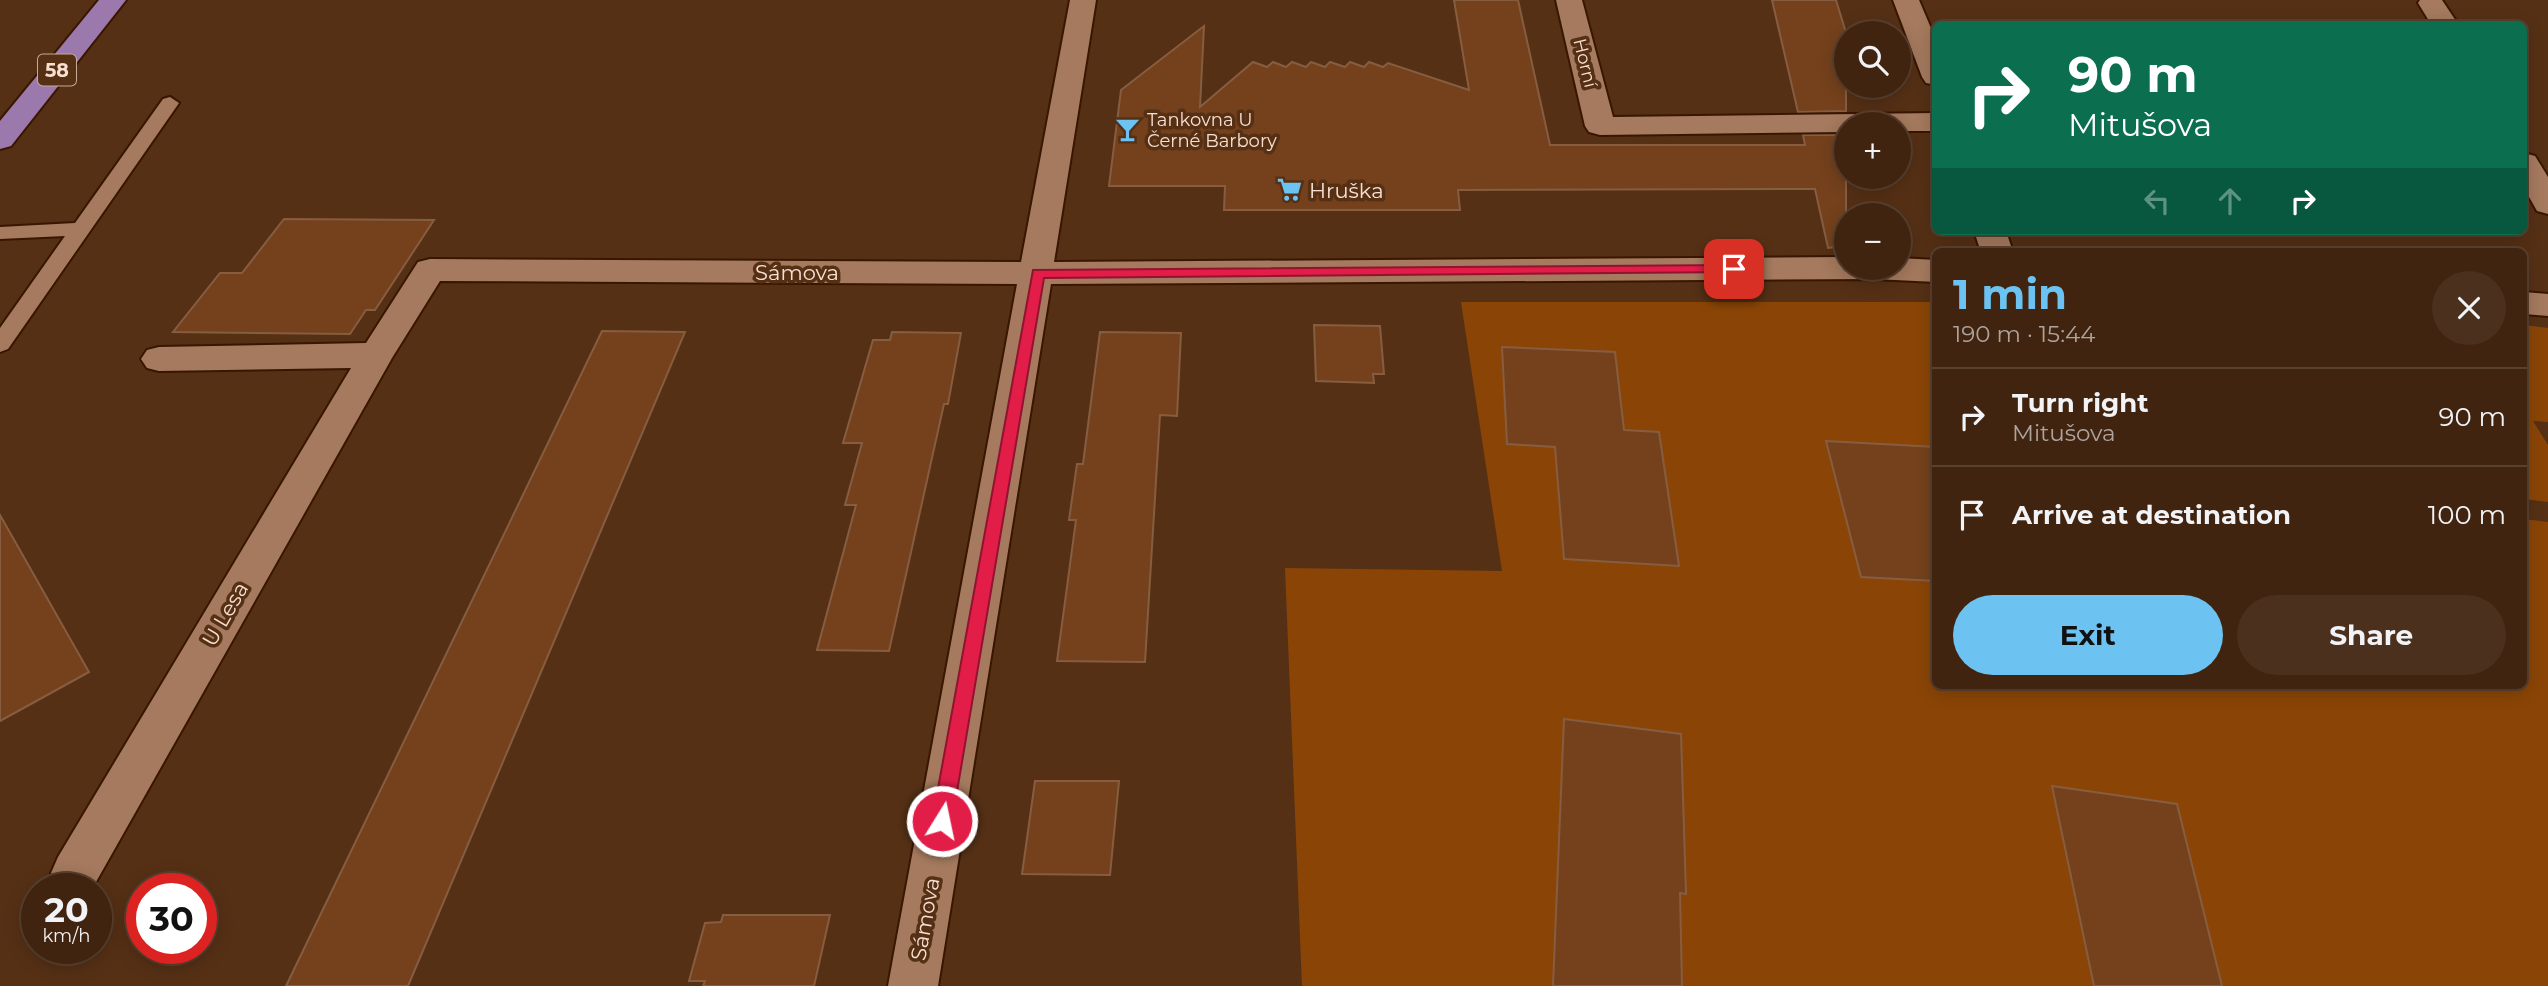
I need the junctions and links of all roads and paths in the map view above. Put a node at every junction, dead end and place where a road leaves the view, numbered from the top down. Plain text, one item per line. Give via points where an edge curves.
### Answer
1 (113, 0) edge
2 (1083, 0) edge
3 (1569, 0) edge
4 (1906, 0) edge
5 (1932, 67) edge
6 (170, 103) dead end
7 (1932, 122) edge
8 (0, 139) edge
9 (2527, 167) edge
10 (2548, 204) edge
11 (81, 229) junction
12 (0, 233) edge
13 (1932, 271) edge
14 (1038, 273) junction
15 (2527, 303) edge
16 (2548, 305) edge
17 (0, 344) edge
18 (376, 355) junction
19 (159, 359) dead end
20 (75, 873) dead end
21 (913, 986) edge

1 - 8 main road, 58
2 - 14 street, Sámova
3 - 7 street, Horní via 1600,126
4 - 5 street
6 - 11 lane
9 - 10 street
11 - 12 lane
11 - 17 lane
13 - 14 street
14 - 18 street, Sámova via 430,270
14 - 21 street, Sámova
15 - 16 street
18 - 19 street
18 - 20 street, U Lesa

